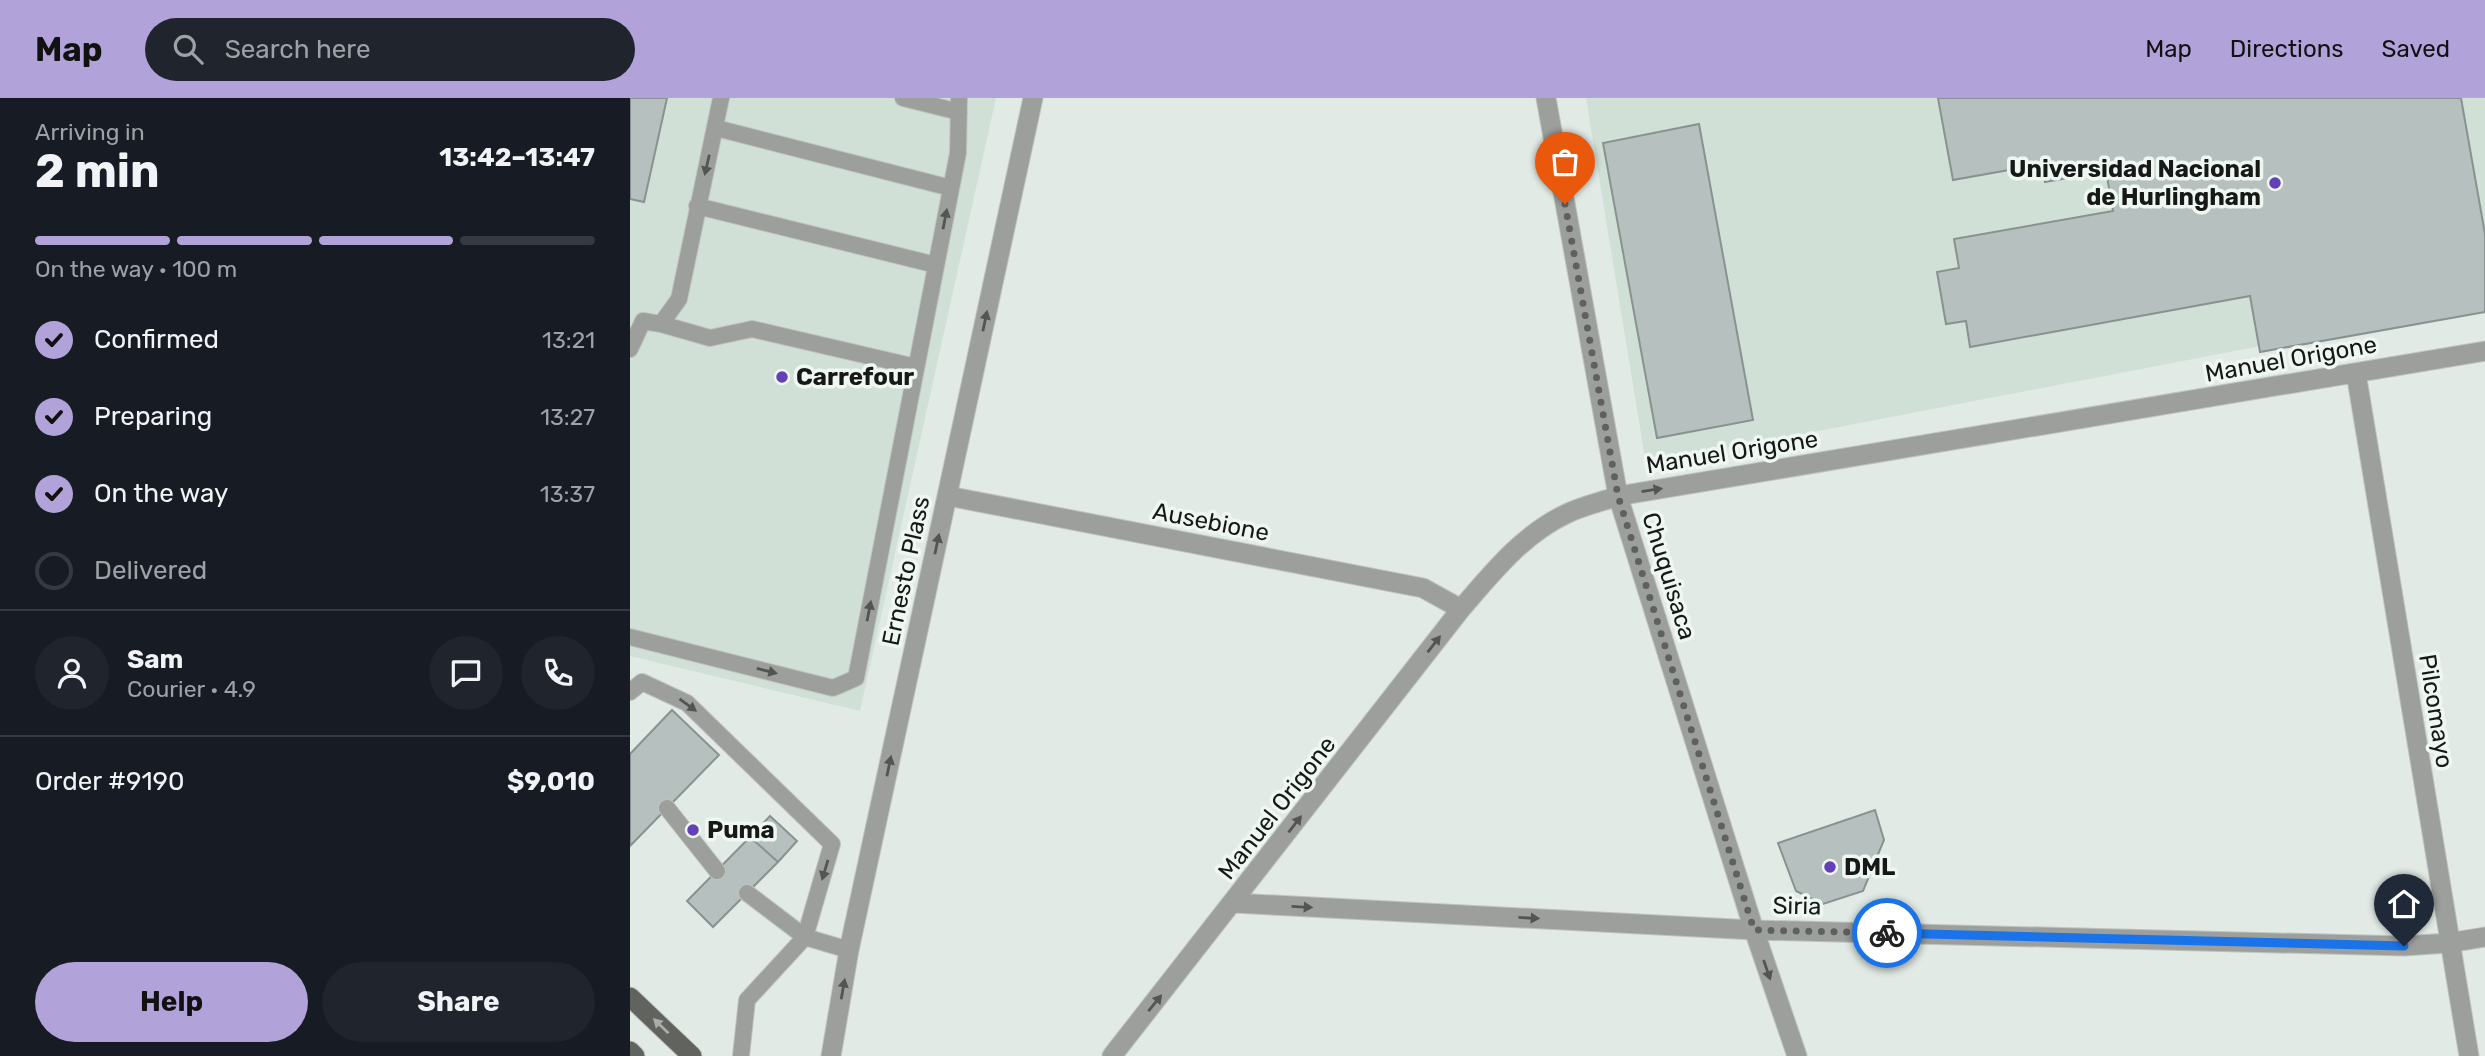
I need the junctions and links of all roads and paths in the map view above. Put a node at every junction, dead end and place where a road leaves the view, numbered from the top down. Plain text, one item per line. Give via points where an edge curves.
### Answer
1 (721, 98) edge
2 (903, 98) edge
3 (1033, 98) edge
4 (1545, 98) edge
5 (959, 105) edge
6 (716, 128) junction
7 (951, 188) junction
8 (698, 206) junction
9 (936, 265) junction
10 (661, 324) junction
11 (630, 349) edge
12 (2485, 351) edge
13 (916, 367) junction
14 (2356, 373) junction
15 (948, 496) junction
16 (1618, 496) junction
17 (1461, 609) junction
18 (630, 637) edge
19 (630, 692) edge
20 (667, 808) dead end
21 (717, 872) dead end
22 (747, 893) dead end
23 (1234, 903) junction
24 (1754, 930) junction
25 (805, 937) junction
26 (2485, 937) edge
27 (2448, 943) junction
28 (849, 950) junction
29 (630, 997) edge
30 (630, 1051) edge
31 (635, 1056) edge
32 (692, 1056) edge
33 (741, 1056) edge
34 (831, 1056) edge
35 (1112, 1056) edge
36 (1797, 1056) edge
37 (2469, 1056) edge

1 - 6 lane
2 - 5 lane
15 -> 3 street, Ernesto Plass
4 - 16 street, Chuquisaca
5 - 7 lane via 958,153
6 - 7 lane
6 -> 8 lane
9 -> 7 lane
8 - 9 lane
8 - 10 lane via 679,299
9 - 13 lane
10 - 11 lane via 643,321
10 - 13 lane via 710,338 752,329
12 - 14 street, Manuel Origone
18 -> 13 lane via 833,688 856,678
16 -> 14 street, Manuel Origone
14 - 27 street, Pilcomayo
15 - 17 street, Ausebione via 1423,588
28 -> 15 street, Ernesto Plass
16 - 17 street, Manuel Origone via 1567,513 1539,529 1503,560
16 - 24 street, Chuquisaca
23 -> 17 street, Manuel Origone
19 -> 25 lane via 642,682 687,703 832,844
20 - 21 lane
22 - 25 lane
23 -> 24 street, Siria
35 -> 23 street, Manuel Origone
24 - 27 street, Siria
24 -> 36 street, Chuquisaca
25 - 28 lane
25 - 33 lane via 747,1000
26 - 27 street, Siria
27 - 37 street, Pilcomayo
34 -> 28 street, Ernesto Plass
32 -> 29 main road
30 - 31 main road

